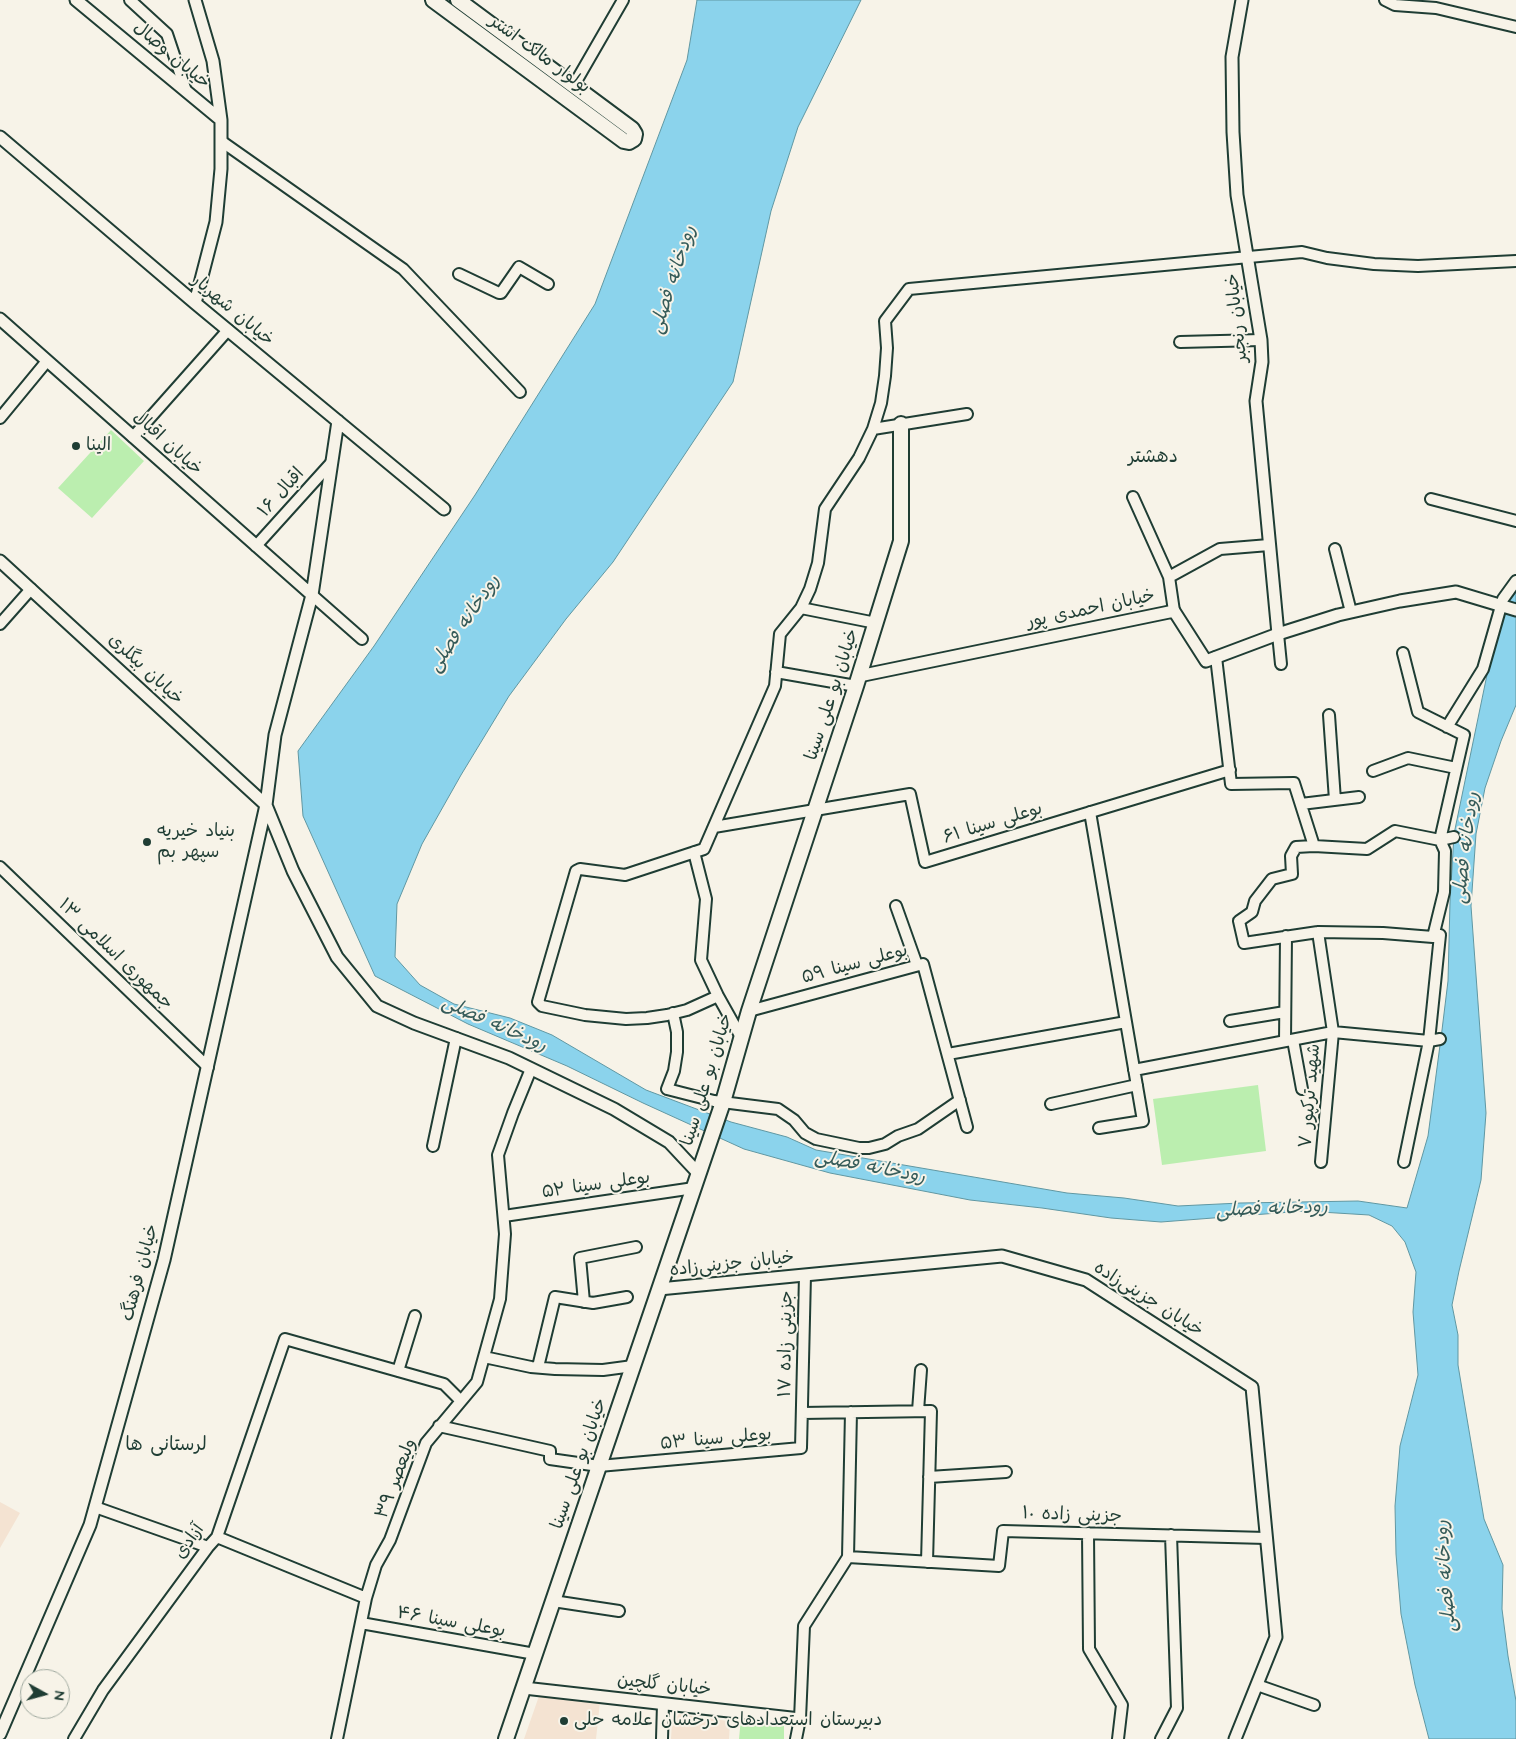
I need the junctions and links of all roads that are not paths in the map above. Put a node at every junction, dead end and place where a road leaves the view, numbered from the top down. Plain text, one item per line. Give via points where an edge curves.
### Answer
1 (76, 0) edge
2 (130, 0) edge
3 (196, 0) edge
4 (433, 0) edge
5 (458, 0) edge
6 (623, 0) edge
7 (1242, 0) edge
8 (1385, 0) edge
9 (1516, 27) edge
10 (574, 85) junction
11 (186, 91) junction
12 (221, 120) junction
13 (0, 137) edge
14 (221, 141) junction
15 (1248, 258) junction
16 (1516, 261) edge
17 (459, 274) dead end
18 (548, 284) dead end
19 (195, 303) junction
20 (0, 319) edge
21 (228, 330) junction
22 (1260, 340) junction
23 (1180, 342) dead end
24 (47, 361) junction
25 (520, 392) dead end
26 (966, 414) dead end
27 (0, 418) edge
28 (338, 421) junction
29 (901, 424) junction
30 (873, 429) junction
31 (133, 437) junction
32 (331, 463) junction
33 (1133, 497) dead end
34 (1431, 499) dead end
35 (444, 509) dead end
36 (1516, 521) edge
37 (1269, 545) junction
38 (256, 546) junction
39 (1335, 549) dead end
40 (0, 560) edge
41 (1169, 577) junction
42 (1516, 581) edge
43 (31, 589) junction
44 (312, 595) junction
45 (1503, 606) junction
46 (801, 608) junction
47 (1174, 610) junction
48 (1516, 610) edge
49 (1351, 612) junction
50 (876, 623) junction
51 (0, 624) edge
52 (1278, 634) junction
53 (362, 639) dead end
54 (1403, 653) dead end
55 (1216, 657) junction
56 (1281, 664) dead end
57 (776, 672) junction
58 (857, 681) junction
59 (1329, 715) dead end
60 (1448, 727) junction
61 (1456, 768) junction
62 (1230, 770) junction
63 (1373, 771) dead end
64 (1359, 798) dead end
65 (1334, 800) junction
66 (1301, 804) junction
67 (266, 805) junction
68 (815, 809) junction
69 (1090, 812) junction
70 (714, 827) junction
71 (1454, 837) dead end
72 (1440, 840) junction
73 (1314, 846) junction
74 (694, 852) junction
75 (0, 867) edge
76 (896, 906) dead end
77 (1318, 932) junction
78 (1441, 935) junction
79 (1286, 936) junction
80 (917, 965) junction
81 (718, 996) junction
82 (749, 1010) junction
83 (1285, 1012) junction
84 (674, 1013) junction
85 (1230, 1021) dead end
86 (1126, 1022) junction
87 (1333, 1032) junction
88 (741, 1037) junction
89 (456, 1038) junction
90 (1435, 1040) junction
91 (1289, 1041) junction
92 (948, 1054) junction
93 (208, 1067) junction
94 (531, 1069) junction
95 (1134, 1070) junction
96 (1137, 1085) junction
97 (1302, 1089) dead end
98 (960, 1100) junction
99 (723, 1102) junction
100 (1051, 1104) dead end
101 (967, 1127) dead end
102 (1099, 1128) dead end
103 (433, 1146) dead end
104 (1320, 1162) dead end
105 (1404, 1162) dead end
106 (698, 1173) junction
107 (694, 1188) junction
108 (504, 1216) junction
109 (636, 1247) dead end
110 (804, 1275) junction
111 (659, 1289) junction
112 (627, 1297) dead end
113 (584, 1302) junction
114 (415, 1316) dead end
115 (484, 1357) junction
116 (633, 1366) junction
117 (538, 1367) junction
118 (921, 1370) dead end
119 (398, 1371) junction
120 (461, 1401) junction
121 (918, 1411) junction
122 (851, 1412) junction
123 (802, 1414) junction
124 (439, 1426) junction
125 (599, 1466) junction
126 (1006, 1472) dead end
127 (929, 1477) junction
128 (95, 1507) junction
129 (1088, 1533) junction
130 (1171, 1536) junction
131 (217, 1537) junction
132 (1266, 1538) junction
133 (208, 1546) junction
134 (848, 1557) junction
135 (927, 1562) junction
136 (366, 1598) junction
137 (553, 1601) junction
138 (619, 1611) dead end
139 (361, 1623) junction
140 (535, 1654) junction
141 (1256, 1685) junction
142 (524, 1688) junction
143 (664, 1704) junction
144 (1314, 1704) dead end
145 (800, 1719) junction
146 (0, 1734) edge
147 (74, 1739) edge
148 (337, 1739) edge
149 (506, 1739) edge
150 (662, 1739) edge
151 (796, 1739) edge
152 (1118, 1739) edge
153 (1161, 1739) edge
154 (1234, 1739) edge

1 - 11 street, خیابان وصال
2 - 11 street via 167,34
3 - 12 street via 213,61
4 - 10 main road, بولوار مالک اشتر via 624,141 634,139 632,129
5 - 10 main road, بولوار مالک اشتر
6 - 10 street
7 - 15 street, خیابان رنجبر via 1232,57 1232,116 1237,195
8 - 9 street via 1395,5 1436,8
11 - 12 street, خیابان وصال
12 - 14 street
13 - 19 street, خیابان شهریار
14 - 19 street via 222,169 216,222
14 - 25 street via 403,268
15 - 16 street via 1302,252 1346,260 1418,266
15 - 22 street, خیابان رنجبر
15 - 30 street via 908,290 884,321 887,348 885,376
17 - 18 street via 499,294 519,268
19 - 21 street, خیابان شهریار
20 - 24 street, خیابان اقبال
21 - 28 street, خیابان شهریار
21 - 31 street
22 - 23 street
22 - 37 street, خیابان رنجبر via 1262,362 1256,400
24 - 27 street
24 - 31 street, خیابان اقبال
26 - 29 street
28 - 32 street, خیابان فرهنگ
28 - 35 street, خیابان شهریار
29 - 30 street
29 - 50 main road, خیابان بو علی سینا via 901,541
30 - 46 street via 859,458 825,509 818,563
31 - 38 street, خیابان اقبال
32 - 38 street, اقبال ۱۶
32 - 44 street, خیابان فرهنگ
33 - 41 street
34 - 36 street
37 - 41 street via 1220,549
37 - 52 street, خیابان رنجبر
38 - 44 street, خیابان اقبال
39 - 49 street
40 - 43 street, خیابان بیگلری
41 - 47 street
42 - 45 street via 1503,599
43 - 51 street
43 - 67 street, خیابان بیگلری
44 - 53 street
44 - 67 street, خیابان فرهنگ via 275,735
45 - 48 street
45 - 49 street via 1456,592
45 - 60 street via 1483,669
46 - 50 street
46 - 57 street via 780,634
47 - 55 street, خیابان احمدی پور via 1206,661
47 - 58 street, خیابان احمدی پور
49 - 52 street
50 - 58 main road, خیابان بو علی سینا
52 - 55 street
52 - 56 street
54 - 60 street via 1418,712
55 - 62 street
57 - 58 street
57 - 70 street via 775,686
58 - 68 main road, خیابان بو علی سینا
59 - 65 street
60 - 61 street via 1464,735
61 - 63 street via 1408,758
61 - 72 street
62 - 66 street via 1231,784 1294,783
62 - 69 street, بوعلی سینا ۶۱
64 - 65 street
65 - 66 street
66 - 73 street
67 - 89 street via 293,870 337,957 377,1006
67 - 93 street, خیابان فرهنگ
68 - 69 street, بوعلی سینا ۶۱ via 910,794 925,862
68 - 70 street
68 - 82 main road, خیابان بو علی سینا
69 - 86 street
70 - 74 street via 704,849
71 - 72 street
72 - 73 street via 1395,830 1367,849
72 - 78 street via 1445,851
73 - 79 street via 1296,847 1291,856 1292,874 1272,879 1255,900 1252,912 1239,921 1244,943
74 - 81 street via 706,899 701,960
74 - 84 street via 625,875 576,871 538,1002 542,1006 606,1018 647,1018
75 - 93 street, جمهوری اسلامی ۱۳
76 - 80 street
77 - 78 street
77 - 79 street
77 - 87 street, شهید ترکپور ۷
78 - 90 street
79 - 83 street
80 - 82 street, بوعلی سینا ۵۹
80 - 92 street, بوعلی سینا ۵۹ via 923,964
81 - 84 street
81 - 88 street
82 - 88 main road, خیابان بو علی سینا
83 - 85 street
83 - 91 street
84 - 99 street via 677,1052 667,1089
86 - 92 street
86 - 95 street
87 - 90 street
87 - 91 street
87 - 104 street, شهید ترکپور ۷
88 - 99 main road, خیابان بو علی سینا
89 - 94 street
89 - 103 street
90 - 105 street
91 - 95 street
91 - 97 street
92 - 98 street, بوعلی سینا ۵۹
93 - 128 street, خیابان فرهنگ via 164,1260
94 - 106 street via 614,1109 669,1142
94 - 108 street, ولیعصر ۳۹ via 498,1155
95 - 96 street
96 - 100 street
96 - 102 street via 1143,1121
98 - 99 street via 918,1129 869,1148 816,1139 804,1133 794,1120 778,1109
98 - 101 street, بوعلی سینا ۵۹
99 - 106 main road, خیابان بو علی سینا
106 - 107 main road, خیابان بو علی سینا
107 - 108 street, بوعلی سینا ۵۲
107 - 111 main road, خیابان بو علی سینا
108 - 115 street, ولیعصر ۳۹ via 500,1299
109 - 113 street via 580,1258
110 - 111 street, خیابان جزینی‌زاده
110 - 123 street, جزینی زاده ۱۷
110 - 132 street, خیابان جزینی‌زاده via 1002,1256 1086,1280 1252,1387
111 - 116 main road, خیابان بو علی سینا
112 - 113 street
113 - 117 street via 555,1297
114 - 119 street
115 - 117 street
115 - 120 street, ولیعصر ۳۹ via 477,1382
116 - 117 street via 579,1370
116 - 125 main road, خیابان بو علی سینا
118 - 121 street
119 - 120 street via 444,1384
119 - 131 street, آزادی via 285,1339
120 - 124 street, ولیعصر ۳۹
121 - 122 street
121 - 127 street via 930,1411
122 - 123 street
122 - 134 street
123 - 125 street, بوعلی سینا ۵۳ via 801,1448
124 - 125 street via 550,1451 550,1459
124 - 136 street, ولیعصر ۳۹ via 426,1443 390,1540 376,1565
125 - 137 main road, خیابان بو علی سینا
126 - 127 street
127 - 135 street
128 - 133 street
128 - 146 street, خیابان فرهنگ via 90,1526
129 - 130 street, جزینی زاده ۱۰
129 - 135 street, جزینی زاده ۱۰ via 1003,1530 999,1566
129 - 152 street via 1090,1649 1122,1705
130 - 132 street, جزینی زاده ۱۰
130 - 153 street via 1177,1708
131 - 133 street, آزادی
131 - 136 street
132 - 141 street, خیابان جزینی‌زاده via 1276,1637
133 - 147 street, آزادی via 102,1690
134 - 135 street, جزینی زاده ۱۰
134 - 145 street via 804,1626
136 - 139 street, ولیعصر ۳۹
137 - 138 street
137 - 140 main road, خیابان بو علی سینا
139 - 140 street, بوعلی سینا ۴۶
139 - 148 street, ولیعصر ۳۹
140 - 142 main road, خیابان بو علی سینا
141 - 144 street
141 - 154 street, خیابان جزینی‌زاده
142 - 143 street, خیابان گلچین
142 - 149 main road, خیابان بو علی سینا
143 - 145 street, خیابان گلچین
143 - 150 street
145 - 151 street

